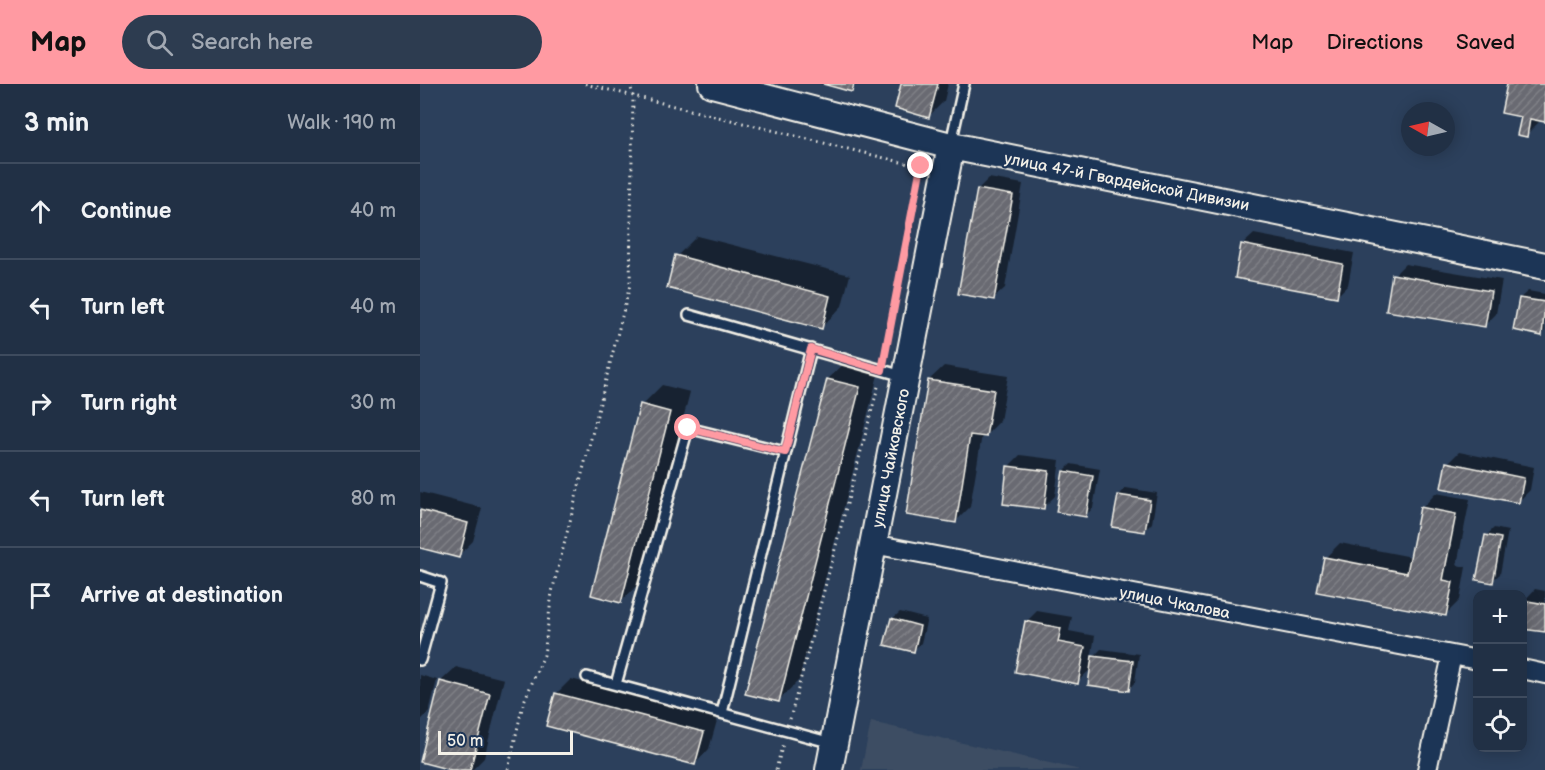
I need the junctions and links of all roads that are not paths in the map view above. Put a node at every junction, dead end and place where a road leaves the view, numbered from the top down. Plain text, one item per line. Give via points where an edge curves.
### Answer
1 (712, 84) edge
2 (964, 84) edge
3 (949, 158) junction
4 (1545, 266) edge
5 (689, 315) dead end
6 (811, 349) junction
7 (894, 373) junction
8 (785, 452) junction
9 (873, 544) junction
10 (420, 576) edge
11 (1452, 656) junction
12 (1473, 659) edge
13 (420, 660) edge
14 (1527, 670) edge
15 (1545, 674) edge
16 (587, 677) dead end
17 (616, 684) junction
18 (722, 713) junction
19 (834, 744) junction
20 (829, 770) edge
21 (1427, 770) edge

1 - 3 street, улица 47-й Гвардейской Дивизии via 925,139
2 - 3 lane
3 - 4 street, улица 47-й Гвардейской Дивизии
3 - 7 street, улица Чайковского
5 - 6 lane
6 - 7 lane
6 - 8 lane
7 - 9 street, улица Чайковского
8 - 17 lane via 688,428
8 - 18 lane
9 - 11 street, улица Чкалова
9 - 19 street, улица Чайковского
10 - 13 lane via 441,583
11 - 12 street, улица Чкалова
11 - 21 street
14 - 15 street
16 - 17 lane
17 - 18 lane
18 - 19 lane
19 - 20 street, улица Чайковского

